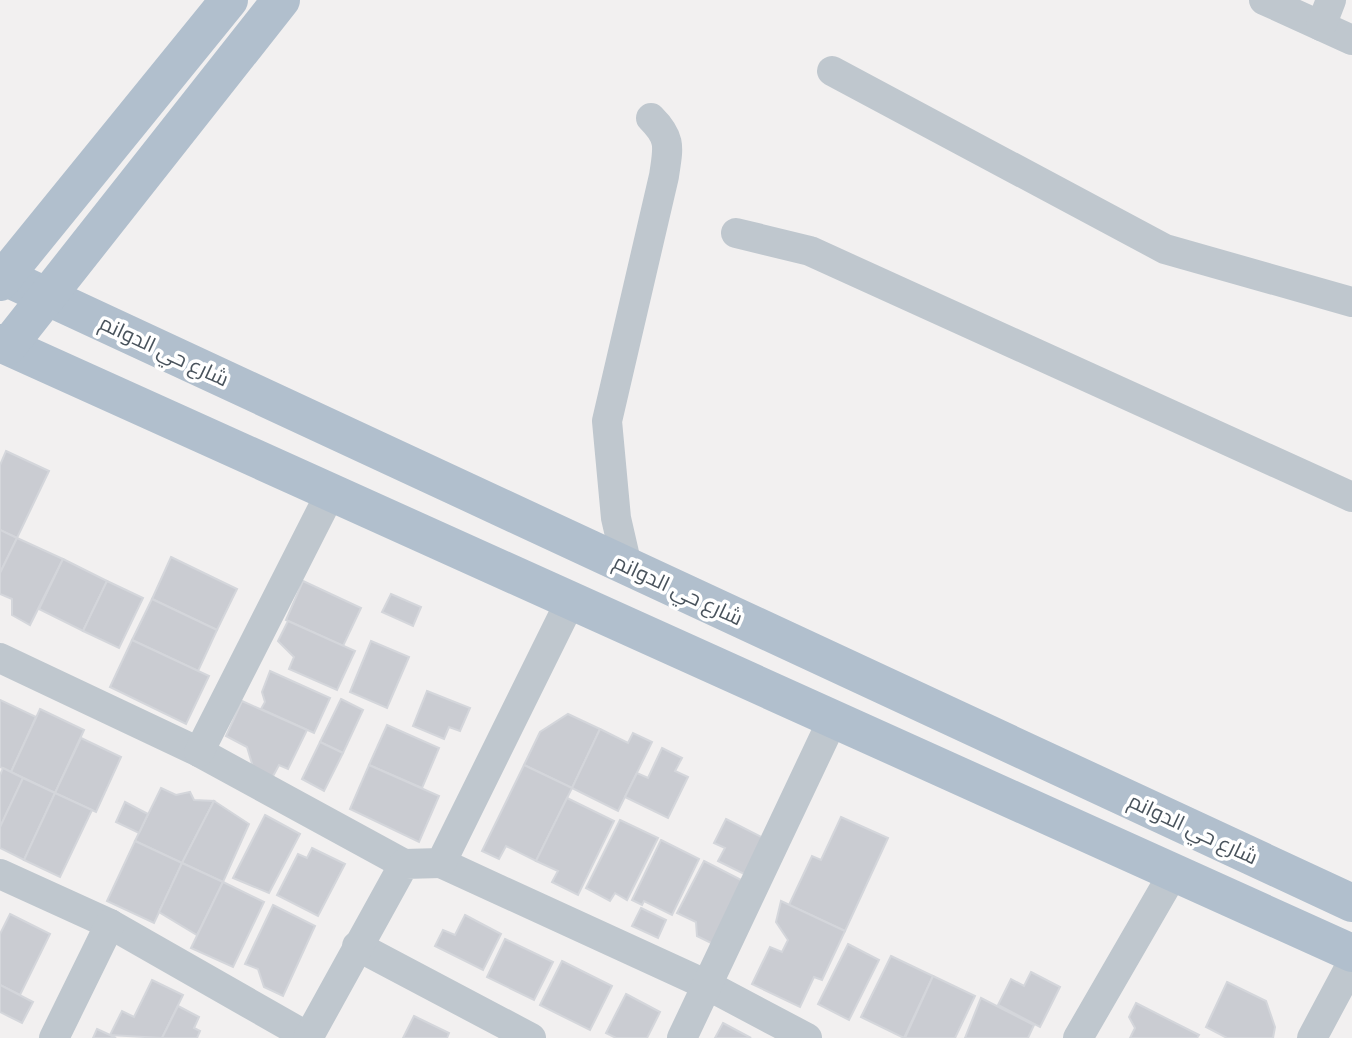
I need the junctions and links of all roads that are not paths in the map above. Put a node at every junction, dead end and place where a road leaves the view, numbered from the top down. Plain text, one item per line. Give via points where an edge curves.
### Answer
1 (229, 0) edge
2 (281, 0) edge
3 (1264, 0) edge
4 (1326, 13) edge
5 (1352, 40) edge
6 (832, 71) dead end
7 (651, 118) dead end
8 (736, 233) dead end
9 (2, 279) edge
10 (47, 296) junction
11 (1352, 302) edge
12 (4, 345) edge
13 (331, 492) junction
14 (1352, 497) edge
15 (627, 566) junction
16 (571, 600) junction
17 (0, 658) edge
18 (833, 719) junction
19 (199, 752) junction
20 (442, 863) junction
21 (404, 864) junction
22 (1174, 872) junction
23 (0, 874) edge
24 (1352, 903) edge
25 (110, 924) junction
26 (357, 946) junction
27 (1352, 953) edge
28 (1352, 963) edge
29 (707, 985) junction
30 (308, 1037) edge
31 (54, 1038) edge
32 (531, 1038) edge
33 (682, 1038) edge
34 (807, 1038) edge
35 (1078, 1038) edge
36 (1312, 1038) edge

1 - 9 main road
2 - 10 main road
3 - 4 street
4 - 5 street
6 - 11 street via 1165,250
7 - 15 street via 666,133 664,176 607,421 616,518
8 - 14 street via 810,251
9 - 10 main road, شارع حي الدوانم
10 - 12 main road
10 - 15 main road, شارع حي الدوانم
12 - 13 main road
13 - 16 main road
13 - 19 street
15 - 24 main road, شارع حي الدوانم
16 - 18 main road
16 - 20 street
17 - 19 street
18 - 22 main road
18 - 29 street
19 - 21 street
20 - 21 street
20 - 29 street
21 - 26 street
22 - 27 main road
22 - 35 street
23 - 25 street
25 - 30 street
25 - 31 street
26 - 30 street
26 - 32 street
28 - 36 street
29 - 33 street
29 - 34 street

